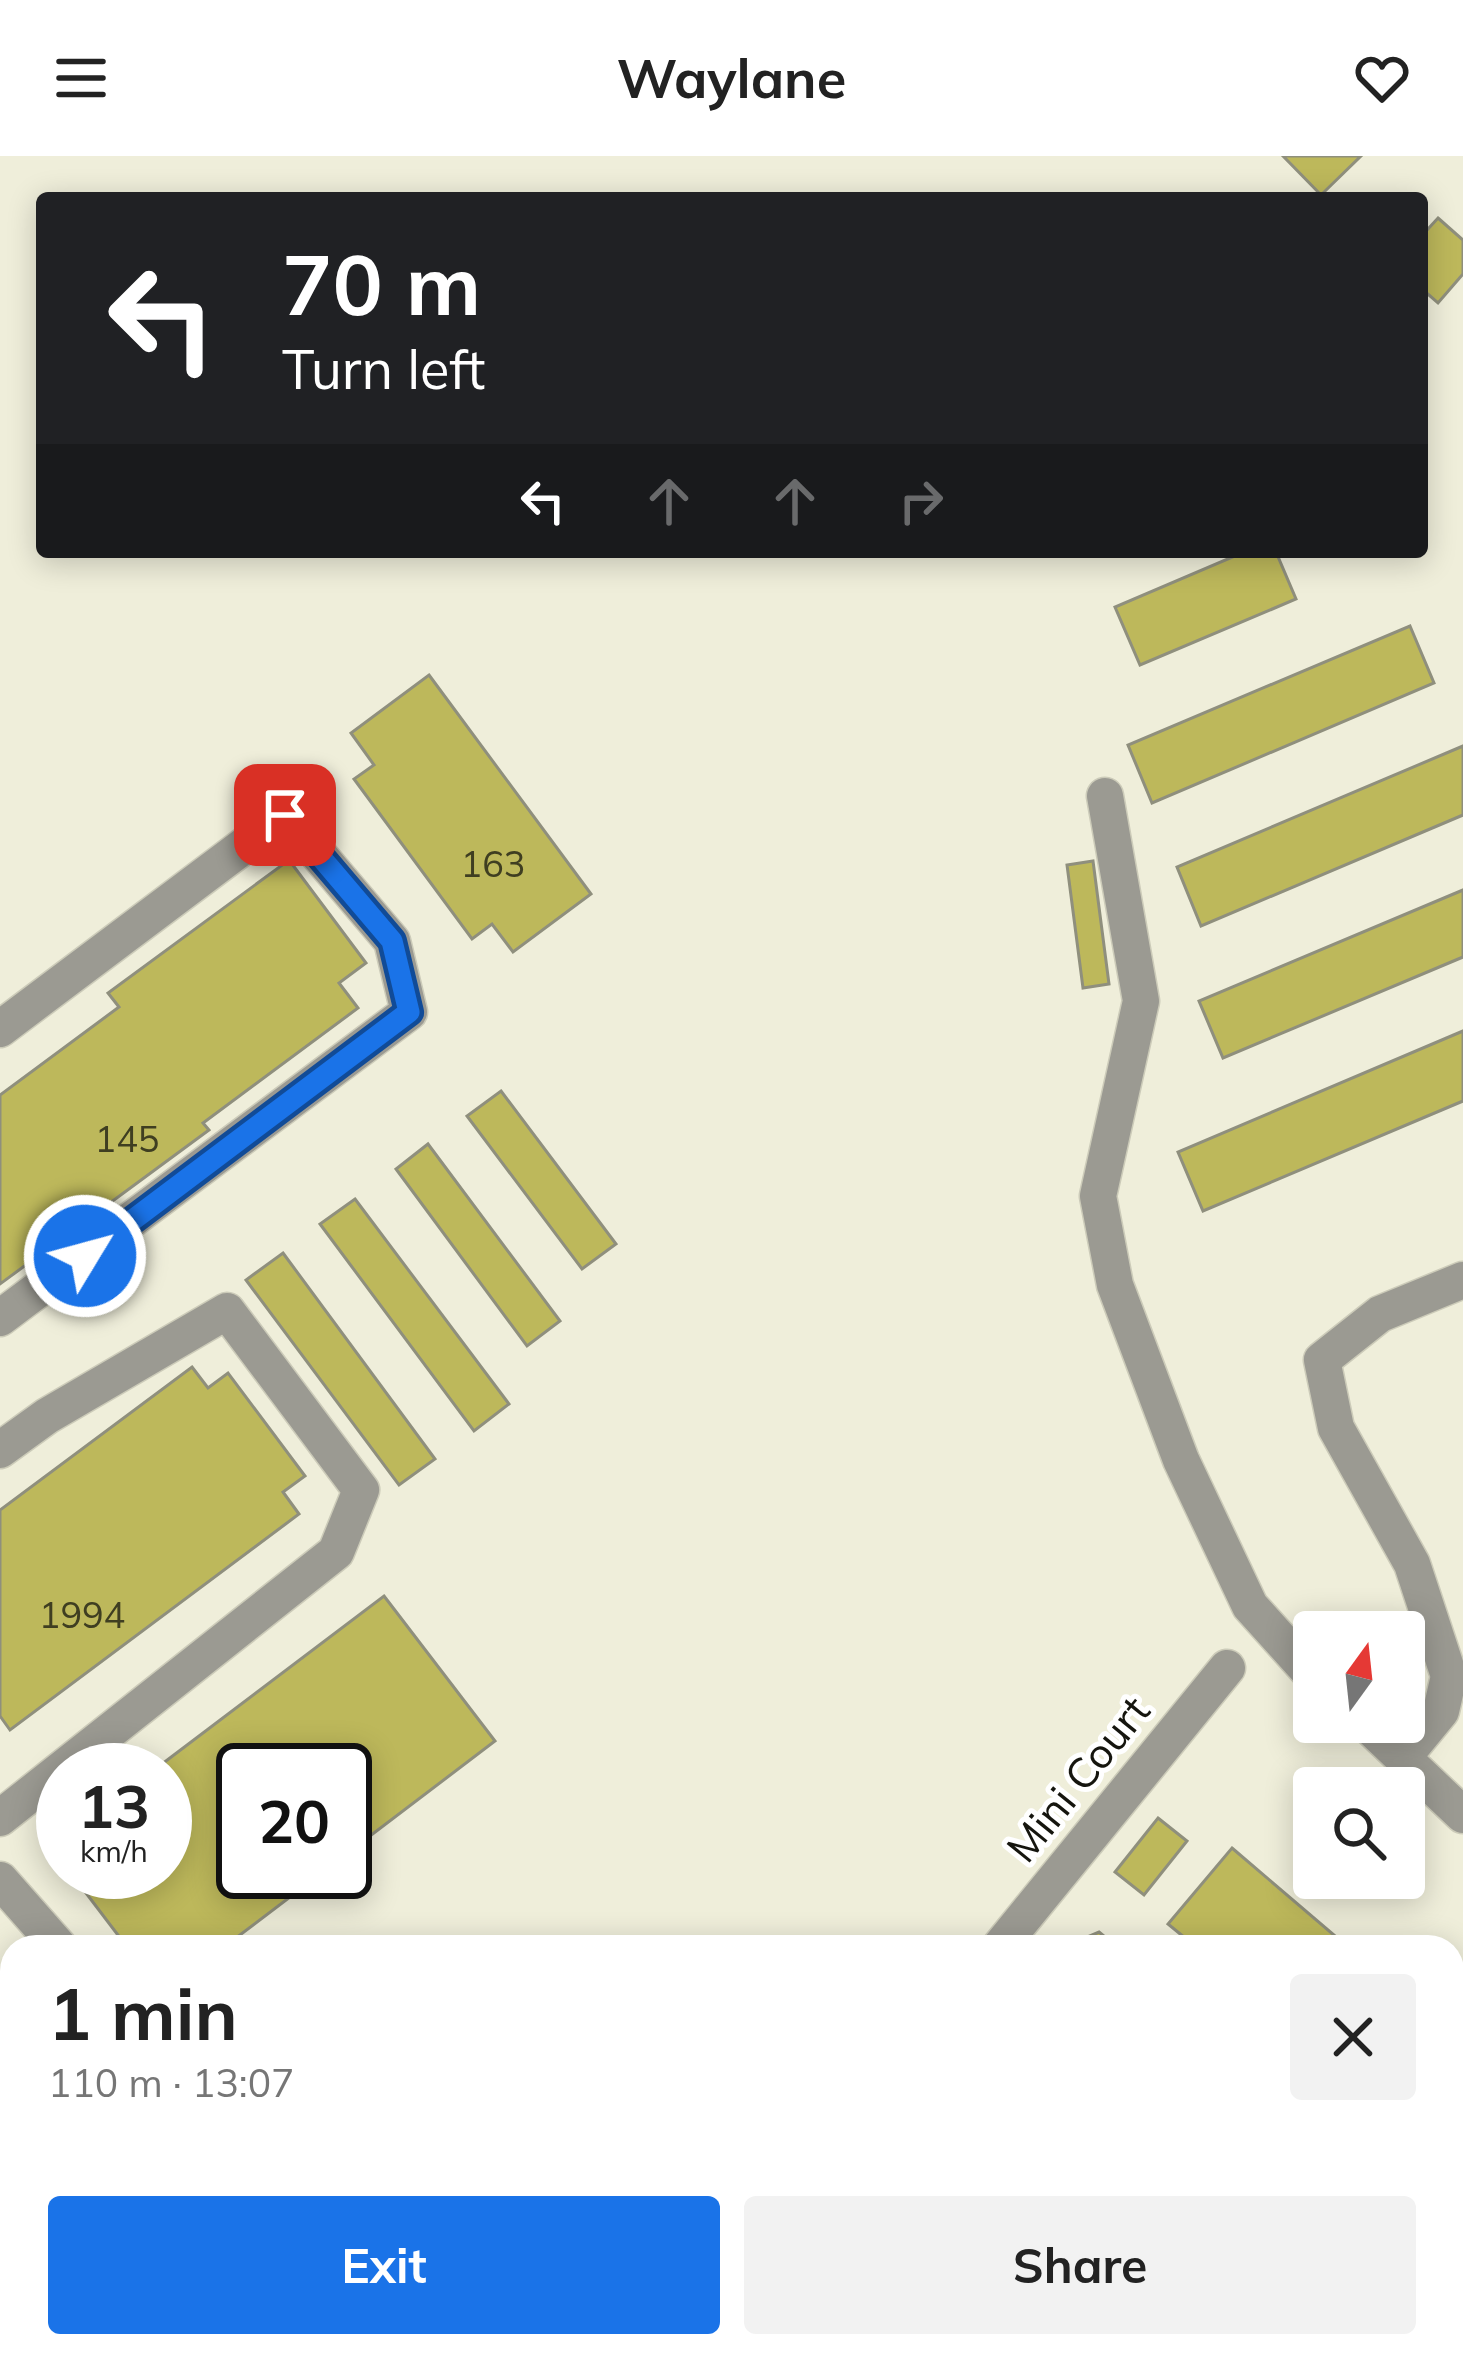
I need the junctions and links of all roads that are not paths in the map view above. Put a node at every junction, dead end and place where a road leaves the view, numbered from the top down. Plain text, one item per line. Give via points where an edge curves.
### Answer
1 (1105, 796) dead end
2 (0, 1029) edge
3 (1463, 1280) edge
4 (0, 1318) edge
5 (0, 1450) edge
6 (1293, 1654) edge
7 (1227, 1668) dead end
8 (1456, 1678) edge
9 (1389, 1743) edge
10 (1404, 1756) junction
11 (1463, 1815) edge
12 (0, 1818) edge
13 (0, 1880) edge
14 (48, 1935) edge
15 (1010, 1935) edge

1 - 6 street via 1141,1001 1098,1196 1115,1285 1181,1460 1250,1606
2 - 4 street via 285,815 392,941 409,1012
3 - 8 street via 1380,1314 1322,1360 1336,1428 1412,1564
5 - 12 street via 227,1311 361,1490 336,1552
7 - 15 street, Mini Court
8 - 10 street via 1441,1712
9 - 10 street
10 - 11 street
13 - 14 street

